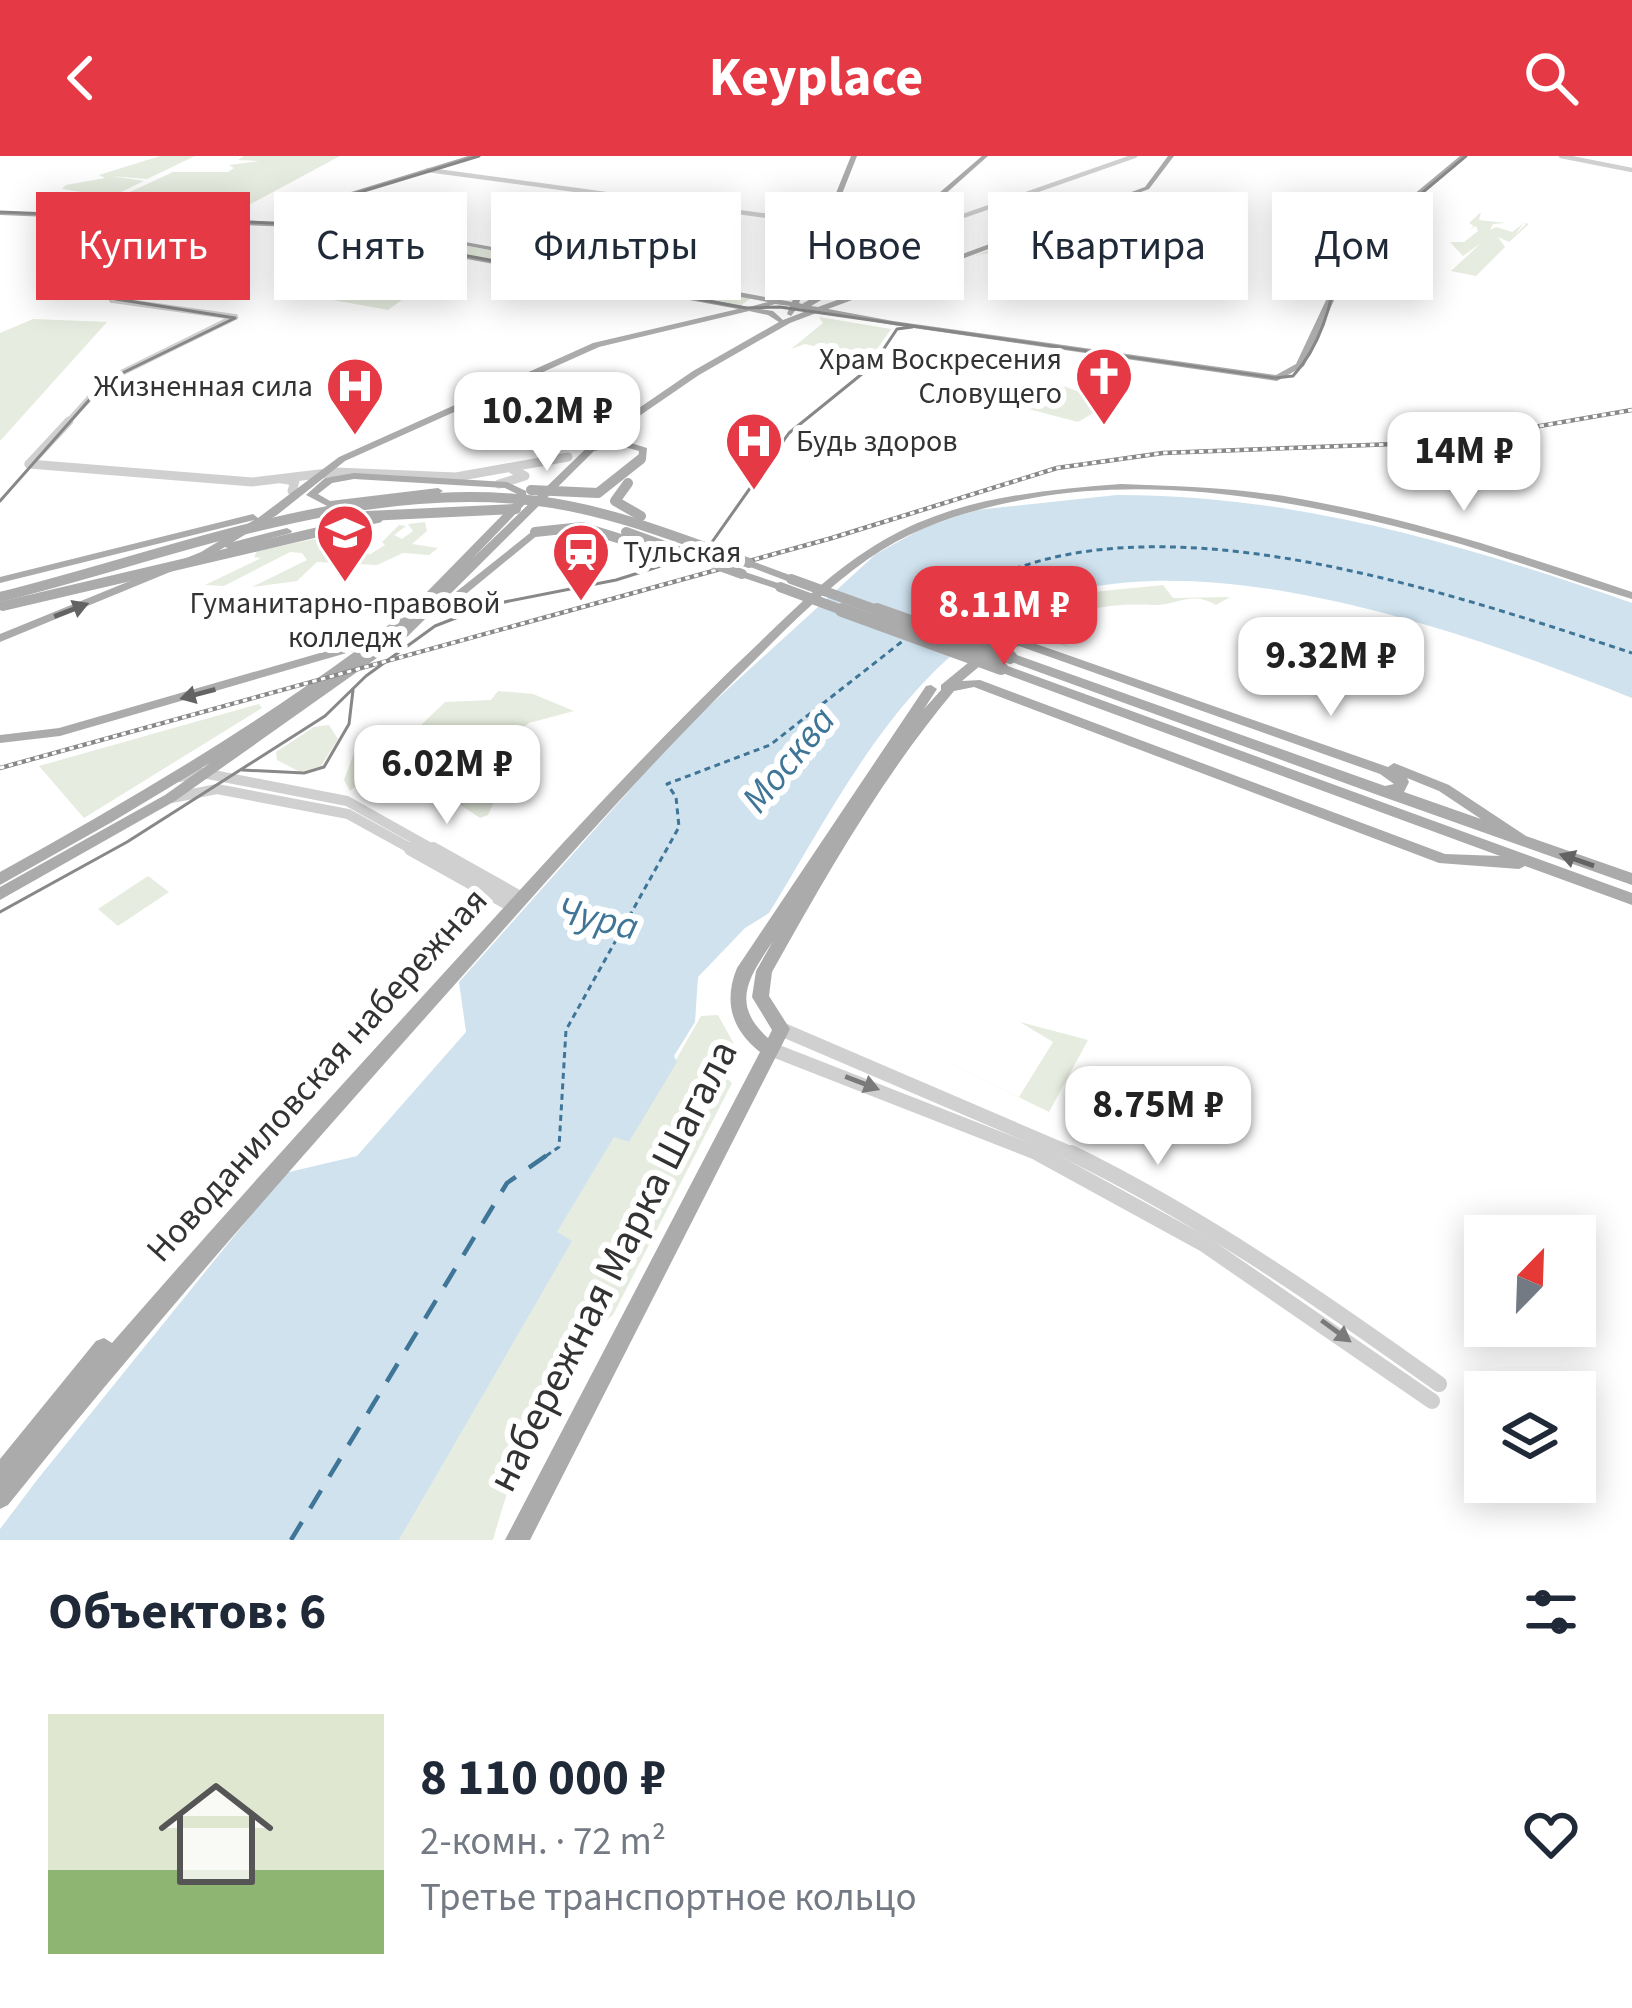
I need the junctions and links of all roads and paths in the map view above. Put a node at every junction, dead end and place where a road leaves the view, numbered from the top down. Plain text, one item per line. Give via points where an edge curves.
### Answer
1 (474, 156) edge
2 (483, 156) edge
3 (854, 156) edge
4 (985, 156) edge
5 (1135, 156) edge
6 (1171, 156) edge
7 (1464, 156) edge
8 (1561, 156) edge
9 (1632, 170) edge
10 (428, 171) junction
11 (361, 192) edge
12 (838, 192) edge
13 (944, 192) edge
14 (0, 212) edge
15 (36, 214) edge
16 (765, 217) edge
17 (274, 218) edge
18 (964, 218) edge
19 (250, 224) joint
20 (274, 225) edge
21 (467, 246) edge
22 (467, 257) edge
23 (112, 300) edge
24 (795, 300) edge
25 (812, 300) edge
26 (761, 303) junction
27 (746, 309) junction
28 (792, 310) junction
29 (822, 310) junction
30 (892, 323) junction
31 (636, 411) junction
32 (642, 445) junction
33 (587, 453) junction
34 (568, 457) junction
35 (499, 469) junction
36 (320, 472) junction
37 (275, 479) junction
38 (499, 484) junction
39 (292, 491) junction
40 (520, 503) junction
41 (554, 512) junction
42 (650, 529) junction
43 (491, 532) junction
44 (188, 537) junction
45 (213, 550) junction
46 (148, 556) junction
47 (188, 562) junction
48 (745, 568) junction
49 (133, 586) junction
50 (0, 588) edge
51 (1632, 595) edge
52 (0, 606) edge
53 (404, 633) junction
54 (0, 638) edge
55 (374, 640) junction
56 (963, 676) junction
57 (316, 689) junction
58 (0, 739) edge
59 (207, 774) junction
60 (169, 790) junction
61 (1377, 797) junction
62 (1522, 840) junction
63 (1540, 865) junction
64 (0, 879) edge
65 (1632, 879) edge
66 (0, 894) edge
67 (1632, 898) edge
68 (512, 899) junction
69 (782, 1029) junction
70 (768, 1048) junction
71 (1439, 1384) dead end
72 (1432, 1401) dead end
73 (0, 1477) edge
74 (0, 1497) edge
75 (517, 1540) edge

1 - 10 main road
2 - 10 main road
3 - 12 main road
4 - 13 main road
5 - 18 street
6 - 29 main road via 1147,188
7 - 30 main road via 1334,265 1329,304 1298,371 1286,377
8 - 9 street
10 - 11 main road
10 - 16 street
14 - 15 main road
17 - 19 main road
19 - 20 main road
21 - 26 main road
22 - 27 main road
23 - 37 street via 235,317 104,380 29,464
24 - 28 main road
25 - 28 main road
26 - 27 main road
26 - 28 main road
27 - 28 main road
27 - 28 main road
27 - 36 main road via 596,345
28 - 29 main road
28 - 30 main road
28 - 31 main road
28 - 34 main road via 648,394
29 - 30 main road
31 - 32 main road via 632,428
31 - 33 main road
32 - 33 main road
32 - 46 main road, bridge via 641,459 598,493 395,491 298,510
32 - 48 main road, bridge via 651,458 616,504
33 - 53 main road
34 - 35 street
34 - 40 main road
35 - 36 street via 456,477
35 - 38 street via 525,474
36 - 37 street
36 - 39 main road
36 - 45 main road
37 - 39 street via 295,481
38 - 40 main road via 518,489
38 - 42 main road, bridge via 354,476 311,494 329,504 438,491 559,499
39 - 44 main road via 257,515
40 - 43 main road
41 - 47 main road, bridge via 427,509 287,531
41 - 48 main road, bridge
41 - 52 main road, bridge via 455,502 363,511
42 - 46 main road, bridge via 542,502 433,497 288,518
42 - 48 main road, bridge
43 - 52 main road, bridge via 497,517 482,510 378,518
43 - 55 main road
44 - 45 main road via 215,540
44 - 50 main road
45 - 47 main road
46 - 50 main road, bridge
47 - 49 main road
48 - 53 main road, bridge via 582,527 535,532
48 - 61 main road, bridge
49 - 50 main road, bridge via 144,573 140,565 106,559
54 -> 49 main road
51 - 68 main road, Новоданиловская набережная via 1364,512 1232,491 1096,488 992,499 928,517 866,549 657,738
53 - 57 main road
55 - 57 main road
55 -> 58 main road via 60,732
56 - 61 main road via 1383,825 1387,814
56 - 61 main road via 1000,641 1031,646 1402,782
56 - 62 main road via 996,638 1044,644 1438,785
56 - 63 main road via 1444,859
56 - 69 main road via 764,971 760,997
56 - 70 main road via 894,738 743,974 740,1018
57 - 59 main road
57 - 60 main road
59 - 60 main road
59 - 68 street via 347,801
60 - 64 main road
60 - 66 main road
60 - 68 street via 217,789 348,814
61 - 62 main road
61 - 63 main road
65 -> 62 main road
63 - 67 main road
68 - 73 main road, Новоданиловская набережная via 174,1268
68 - 74 main road, Новоданиловская набережная via 183,1272
69 - 70 main road, набережная Марка Шагала
69 - 71 street via 1117,1175 1282,1272
70 -> 72 street via 980,1129 1109,1189 1253,1274
70 - 75 main road, набережная Марка Шагала

